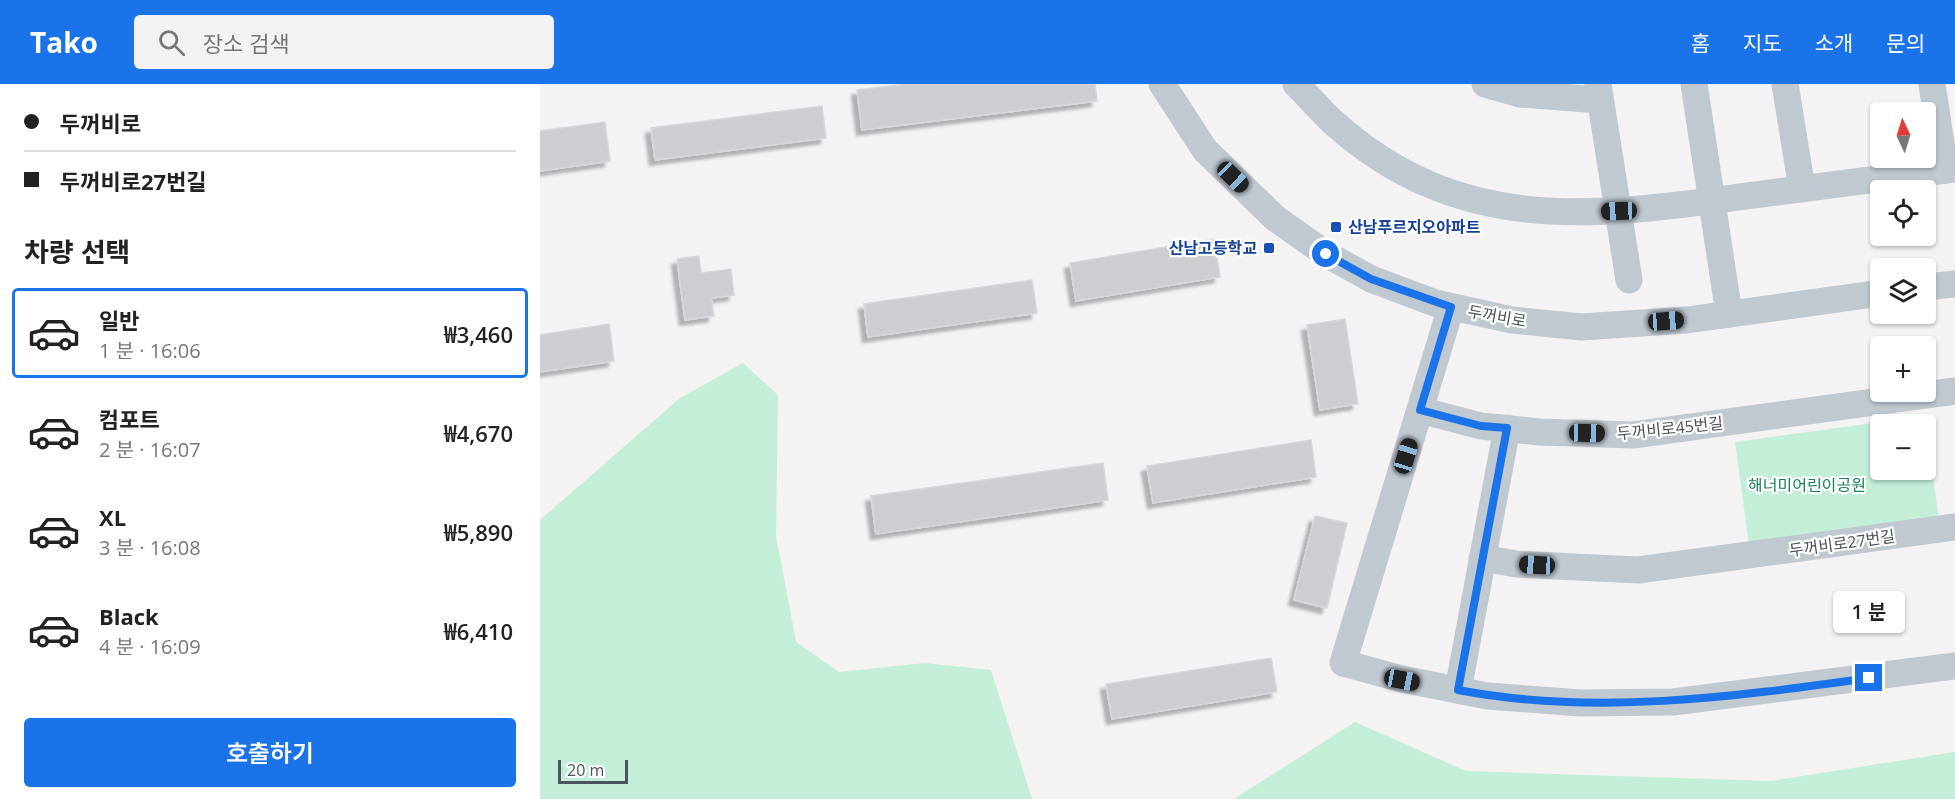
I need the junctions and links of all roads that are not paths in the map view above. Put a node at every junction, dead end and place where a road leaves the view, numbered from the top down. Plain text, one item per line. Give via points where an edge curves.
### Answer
1 (1161, 84) edge
2 (1296, 84) edge
3 (1485, 84) edge
4 (1694, 84) edge
5 (1785, 84) edge
6 (1932, 84) edge
7 (1599, 92) edge
8 (1950, 170) edge
9 (1802, 189) junction
10 (1712, 201) junction
11 (1619, 211) junction
12 (1629, 280) dead end
13 (1955, 284) edge
14 (1936, 286) edge
15 (1870, 295) edge
16 (1451, 307) junction
17 (1729, 314) junction
18 (1955, 392) edge
19 (1420, 410) junction
20 (1507, 428) junction
21 (1955, 527) edge
22 (1482, 558) junction
23 (1955, 666) edge
24 (1458, 690) junction

1 - 16 street, 두꺼비로 via 1205,150 1275,218 1326,254 1371,279
2 - 11 street via 1334,123 1373,153 1412,175 1467,198 1557,213
3 - 7 street via 1520,94
4 - 10 street
5 - 9 street
6 - 8 street
7 - 11 street
8 - 9 street
9 - 10 street
10 - 11 street
10 - 17 street
11 - 12 street
13 - 14 street
15 - 17 street, 두꺼비로
16 - 17 street, 두꺼비로 via 1512,320 1582,327
16 - 19 street
18 - 20 street, 두꺼비로45번길 via 1633,435
19 - 20 street, 두꺼비로45번길 via 1481,426
19 - 24 street via 1343,663 1402,680
20 - 22 street
21 - 22 street, 두꺼비로27번길 via 1638,570 1516,564
22 - 24 street
23 - 24 street via 1673,702 1581,703

